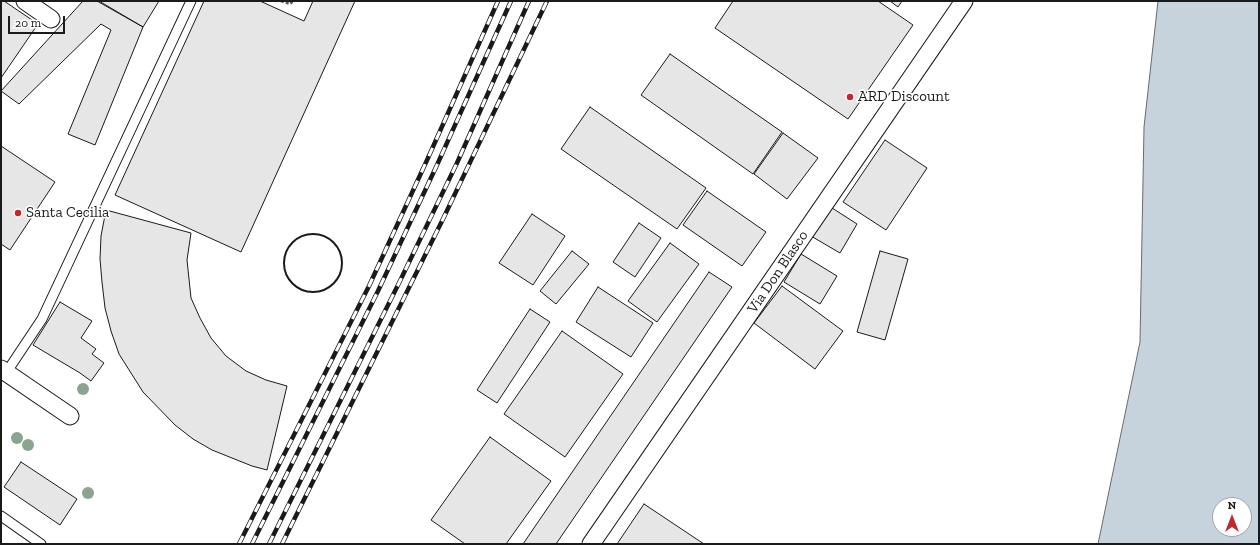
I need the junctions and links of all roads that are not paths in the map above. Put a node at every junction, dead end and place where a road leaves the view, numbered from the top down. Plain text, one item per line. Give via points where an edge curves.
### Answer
1 (25, 1) edge
2 (191, 1) edge
3 (964, 1) edge
4 (51, 19) dead end
5 (4, 371) edge
6 (70, 416) dead end
7 (1, 516) edge
8 (41, 544) edge
9 (591, 544) edge

1 - 4 street
2 - 5 lane via 42,319
3 - 9 street, Via Don Blasco
5 - 6 street
7 - 8 lane

